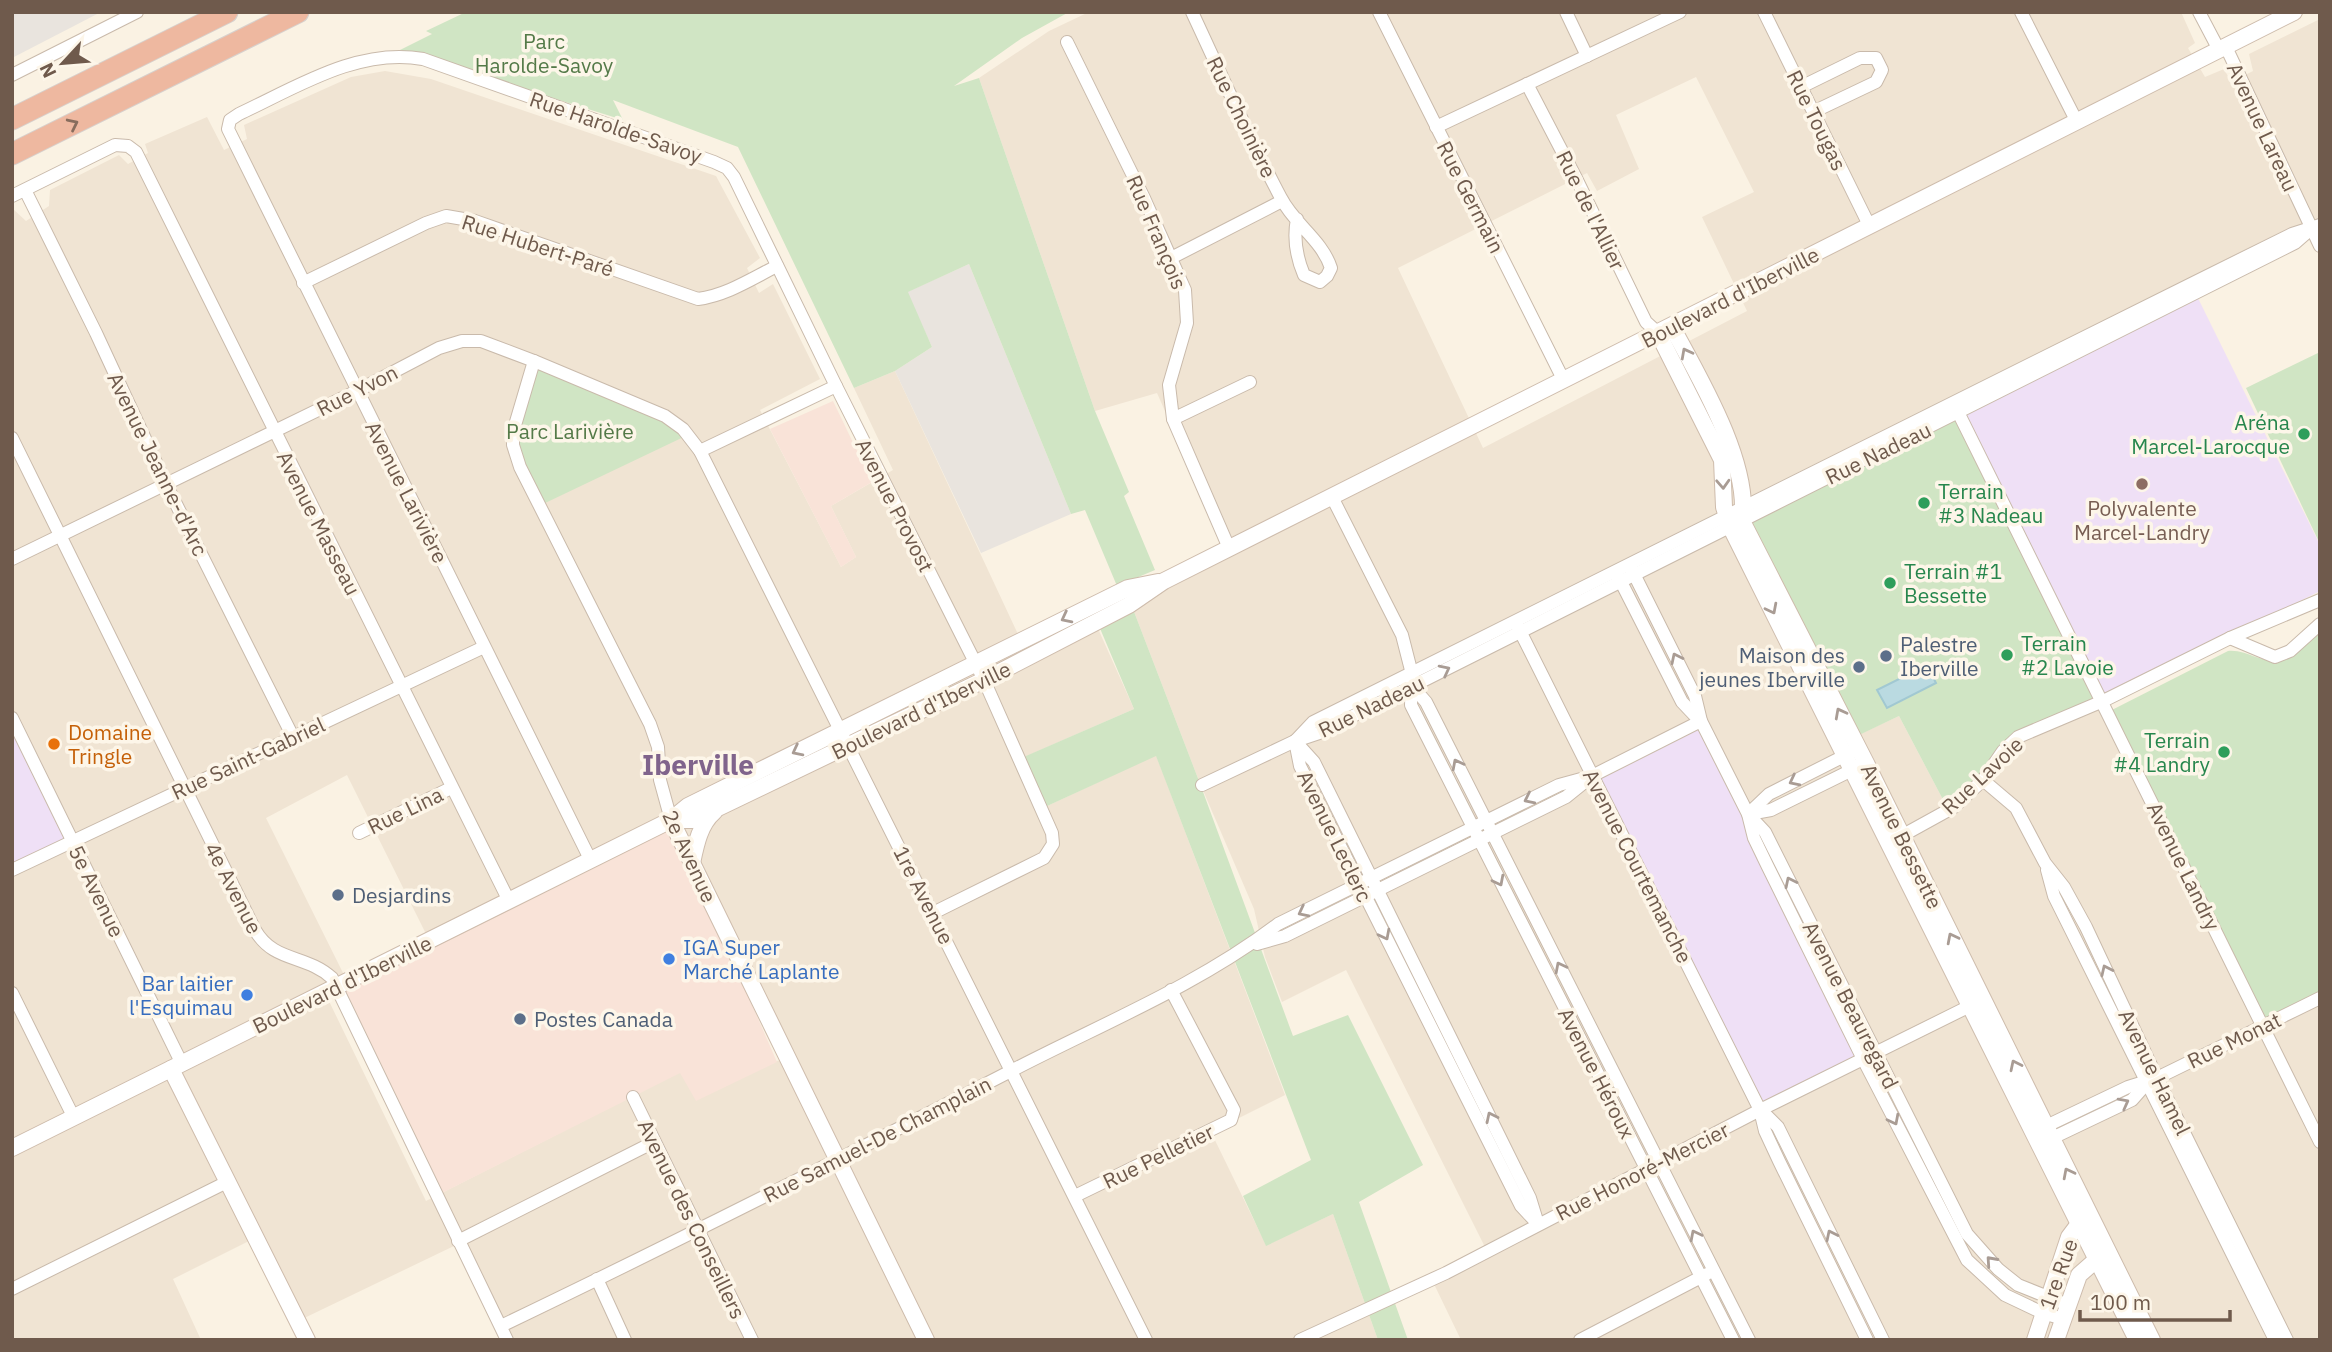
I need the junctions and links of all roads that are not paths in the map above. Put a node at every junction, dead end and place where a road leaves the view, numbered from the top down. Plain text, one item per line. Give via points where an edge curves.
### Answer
1 (137, 12) edge
2 (228, 12) edge
3 (298, 12) edge
4 (1192, 12) edge
5 (1379, 12) edge
6 (1566, 12) edge
7 (1679, 12) edge
8 (1764, 12) edge
9 (2021, 12) edge
10 (2199, 12) edge
11 (2294, 12) edge
12 (1068, 42) dead end
13 (2222, 48) junction
14 (1587, 56) junction
15 (12, 75) edge
16 (1527, 84) junction
17 (1801, 87) junction
18 (1813, 112) junction
19 (12, 119) edge
20 (2077, 122) junction
21 (228, 123) joint
22 (1436, 127) junction
23 (12, 154) edge
24 (729, 169) joint
25 (25, 190) junction
26 (12, 196) edge
27 (1282, 201) junction
28 (1297, 219) dead end
29 (1870, 227) junction
30 (2315, 227) edge
31 (2320, 246) edge
32 (1171, 258) junction
33 (777, 266) junction
34 (303, 283) junction
35 (1665, 330) junction
36 (534, 360) junction
37 (1564, 381) junction
38 (1251, 382) dead end
39 (836, 386) junction
40 (356, 391) junction
41 (1956, 408) junction
42 (1173, 419) junction
43 (274, 432) junction
44 (12, 438) edge
45 (700, 451) junction
46 (166, 484) junction
47 (1332, 497) junction
48 (1736, 518) junction
49 (60, 536) junction
50 (1229, 548) junction
51 (12, 559) edge
52 (1632, 569) junction
53 (1618, 576) junction
54 (1164, 581) junction
55 (2320, 600) edge
56 (2320, 624) edge
57 (1518, 627) junction
58 (2230, 638) junction
59 (484, 647) junction
60 (975, 664) junction
61 (984, 680) junction
62 (1412, 680) junction
63 (401, 687) junction
64 (2103, 701) junction
65 (12, 718) edge
66 (1701, 721) junction
67 (840, 730) junction
68 (293, 737) junction
69 (1295, 741) junction
70 (848, 745) junction
71 (1855, 759) junction
72 (1592, 776) junction
73 (1983, 780) junction
74 (1202, 785) dead end
75 (451, 788) junction
76 (184, 789) junction
77 (720, 807) junction
78 (1748, 814) junction
79 (671, 820) junction
80 (1489, 826) junction
81 (359, 833) dead end
82 (1475, 834) junction
83 (1895, 840) junction
84 (73, 841) junction
85 (591, 860) junction
86 (692, 863) junction
87 (12, 870) edge
88 (1365, 886) junction
89 (1378, 890) junction
90 (509, 901) junction
91 (933, 913) junction
92 (1420, 974) junction
93 (1407, 980) junction
94 (337, 987) junction
95 (1171, 990) junction
96 (1573, 991) junction
97 (12, 993) edge
98 (2320, 998) edge
99 (1560, 999) junction
100 (1976, 1002) junction
101 (2263, 1026) junction
102 (1869, 1056) junction
103 (177, 1067) junction
104 (1012, 1070) junction
105 (2152, 1080) junction
106 (633, 1097) dead end
107 (1760, 1110) junction
108 (74, 1118) junction
109 (2042, 1136) junction
110 (653, 1142) junction
111 (2320, 1142) edge
112 (1499, 1148) junction
113 (12, 1149) edge
114 (838, 1160) junction
115 (1652, 1166) junction
116 (227, 1182) junction
117 (1075, 1196) junction
118 (2083, 1218) junction
119 (1538, 1224) junction
120 (699, 1229) junction
121 (458, 1241) junction
122 (2102, 1255) junction
123 (1847, 1268) junction
124 (1707, 1274) junction
125 (1835, 1275) junction
126 (597, 1279) junction
127 (2255, 1287) junction
128 (12, 1289) edge
129 (2045, 1306) junction
130 (2065, 1312) junction
131 (501, 1326) junction
132 (1742, 1327) junction
133 (1731, 1337) edge
134 (307, 1340) edge
135 (507, 1340) edge
136 (625, 1340) edge
137 (752, 1340) edge
138 (926, 1340) edge
139 (1146, 1340) edge
140 (1300, 1340) edge
141 (1580, 1340) edge
142 (1749, 1340) edge
143 (1867, 1340) edge
144 (1883, 1340) edge
145 (2035, 1340) edge
146 (2056, 1340) edge
147 (2137, 1340) edge
148 (2152, 1340) edge
149 (2275, 1340) edge
150 (2287, 1340) edge

1 - 15 street
2 - 19 highway
23 -> 3 highway
4 - 27 street, Rue Choinière
5 - 22 street, Rue Germain
6 - 14 street
7 - 14 street
8 - 17 street, Rue Tougas
9 - 20 street
10 - 13 street, Avenue Lareau
11 - 13 street, Boulevard d'Iberville
12 - 32 street, Rue François
13 - 20 street, Boulevard d'Iberville
13 - 30 street, Avenue Lareau
14 - 16 street
16 - 22 street
16 - 35 street, Rue de l'Allier via 1646,322
17 - 18 street, Rue Tougas
17 - 18 street via 1860,58 1876,58 1882,70 1876,82
18 - 29 street, Rue Tougas
20 - 29 street, Boulevard d'Iberville
21 - 24 street, Rue Harolde-Savoy via 346,66 384,57 414,58
21 - 34 street, Avenue Larivière
22 - 37 street, Rue Germain
24 - 33 street, Avenue Provost
25 - 26 street
25 - 43 street, Avenue Masseau via 119,144 138,155
25 - 46 street, Avenue Jeanne-d'Arc
27 - 28 street, Rue Choinière
27 - 32 street
29 - 35 street, Boulevard d'Iberville
30 - 31 street, Avenue Lareau
30 - 41 street, Rue Nadeau via 2292,234 2265,253
32 - 42 street, Rue François via 1185,290 1187,323 1169,386
33 - 34 street, Rue Hubert-Paré via 730,290 698,299 475,221 446,216
33 - 39 street, Avenue Provost
34 - 40 street, Avenue Larivière
35 - 37 street, Boulevard d'Iberville
35 - 48 street, Avenue Bessette via 1735,460
36 - 40 street, Rue Yvon via 481,341 462,341
36 - 45 street, Rue Yvon via 653,409 682,429
36 - 79 street, 2e Avenue via 513,432 515,451 650,724
37 - 47 street, Boulevard d'Iberville
38 - 42 street
39 - 45 street
39 - 60 street, Avenue Provost
40 - 43 street, Rue Yvon
40 - 59 street, Avenue Larivière
41 - 48 street, Rue Nadeau
41 - 64 street, Avenue Landry
42 - 50 street, Rue François
43 - 46 street, Rue Yvon
43 - 63 street, Avenue Masseau
44 - 49 street, 4e Avenue
45 - 67 street, 1re Avenue
46 - 49 street, Rue Yvon
46 - 68 street, Avenue Jeanne-d'Arc
47 - 50 street, Boulevard d'Iberville
47 - 62 street, Avenue Héroux via 1402,635
48 - 52 street, Rue Nadeau
48 - 71 street, Avenue Bessette
49 - 51 street, Rue Yvon
49 - 76 street, 4e Avenue
50 - 54 street, Boulevard d'Iberville
52 - 53 street, Rue Nadeau
66 -> 52 street, Avenue Beauregard via 1695,696
53 - 57 street, Rue Nadeau
53 - 66 street, Avenue Beauregard via 1682,702
54 -> 60 street, Boulevard d'Iberville via 1128,588
54 - 61 street, Boulevard d'Iberville via 1129,605
55 - 58 street, Rue Lavoie
56 - 58 street via 2290,652 2275,657
57 - 62 street, Rue Nadeau
57 - 72 street, Avenue Courtemanche
58 - 64 street, Rue Lavoie
59 - 63 street, Rue Saint-Gabriel
59 - 85 street, Avenue Larivière
60 - 61 street, Avenue Provost
60 - 67 street, Boulevard d'Iberville
61 - 70 street, Boulevard d'Iberville
61 - 91 street, Avenue Provost via 1054,844 1044,858
62 - 69 street, Rue Nadeau via 1319,733
80 -> 62 street, Avenue Héroux
62 - 82 street, Avenue Héroux via 1411,705
63 - 68 street, Rue Saint-Gabriel
63 - 75 street, Avenue Masseau
64 - 73 street, Rue Lavoie via 2018,737
64 - 101 street, Avenue Landry
65 - 84 street, 5e Avenue
66 - 72 street, Rue Samuel-De Champlain
66 - 78 street, Avenue Beauregard
67 - 70 street, 1re Avenue
67 -> 79 street, Boulevard d'Iberville via 688,806
68 - 76 street, Rue Saint-Gabriel
69 - 74 street, Rue Nadeau
69 - 88 street, Avenue Leclerc via 1300,766
70 - 77 street, Boulevard d'Iberville
70 - 91 street, 1re Avenue
71 - 78 street via 1769,794
71 - 83 street, Avenue Bessette
72 - 80 street, Rue Samuel-De Champlain via 1566,797
72 - 107 street, Avenue Courtemanche
73 - 83 street, Rue Lavoie via 1954,807
73 - 105 street, Avenue Hamel via 2016,808 2045,863 2064,887
75 - 81 street, Rue Lina
75 - 90 street, Avenue Masseau
76 - 84 street, Rue Saint-Gabriel
76 - 94 street, 4e Avenue via 261,940 282,956 318,966
77 - 79 street, Boulevard d'Iberville via 693,820
77 - 86 street via 707,818
78 - 102 street, Avenue Beauregard via 1767,865
79 - 85 street, Boulevard d'Iberville
79 - 86 street, 2e Avenue
80 - 82 street, Rue Samuel-De Champlain
96 -> 80 street, Avenue Héroux
82 - 88 street, Rue Samuel-De Champlain
82 - 89 street, Rue Samuel-De Champlain
82 -> 99 street, Avenue Héroux
83 - 100 street, Avenue Bessette
84 - 87 street, Rue Saint-Gabriel
84 - 103 street, 5e Avenue
85 - 90 street, Boulevard d'Iberville
86 - 114 street, 2e Avenue
88 - 89 street, Rue Samuel-De Champlain
88 -> 93 street, Avenue Leclerc
88 - 95 street, Rue Samuel-De Champlain via 1278,924 1250,946
89 - 92 street, Avenue Leclerc
90 - 94 street, Boulevard d'Iberville
91 - 104 street, 1re Avenue
92 - 93 street
112 -> 92 street, Avenue Leclerc
93 - 112 street, Avenue Leclerc
94 - 103 street, Boulevard d'Iberville
94 - 121 street, 4e Avenue
95 - 104 street, Rue Samuel-De Champlain
95 - 117 street, Rue Pelletier via 1234,1110 1231,1120
96 - 99 street, Avenue Héroux
96 - 115 street, Avenue Héroux
97 - 108 street
98 - 101 street, Rue Monat
99 - 115 street, Avenue Héroux
100 - 102 street, Rue Honoré-Mercier
100 - 109 street, Avenue Bessette
101 - 105 street, Rue Monat
101 - 111 street, Avenue Landry
102 - 107 street, Rue Honoré-Mercier
102 - 129 street, Avenue Beauregard via 1944,1202 1998,1269
103 - 108 street, Boulevard d'Iberville
103 - 116 street, 5e Avenue
104 - 114 street, Rue Samuel-De Champlain
104 - 117 street, 1re Avenue
105 - 109 street, Rue Monat via 2132,1100
105 - 127 street, Avenue Hamel
106 - 110 street, Avenue des Conseillers
107 - 115 street, Rue Honoré-Mercier
123 -> 107 street, Avenue Courtemanche via 1778,1127
107 - 125 street, Avenue Courtemanche via 1765,1131
108 - 113 street, Boulevard d'Iberville
109 - 118 street, Avenue Bessette
110 - 120 street, Avenue des Conseillers
110 - 121 street
112 - 119 street, Avenue Leclerc via 1521,1206
114 - 120 street, Rue Samuel-De Champlain
114 - 138 street, 2e Avenue
115 - 119 street, Rue Honoré-Mercier
115 - 124 street, Avenue Héroux
116 - 128 street
116 - 134 street, 5e Avenue
117 - 139 street, 1re Avenue
118 - 122 street, Avenue Bessette
118 - 129 street, 1re Rue via 2069,1237
119 - 140 street, Rue Honoré-Mercier via 1446,1273
120 - 126 street, Rue Samuel-De Champlain
120 - 137 street, Avenue des Conseillers
121 - 131 street, 4e Avenue
122 - 130 street, 1re Rue via 2079,1275
122 - 147 street, Avenue Bessette
122 - 148 street, Avenue Bessette
123 - 125 street
123 - 144 street, Avenue Courtemanche
124 - 132 street, Avenue Héroux
124 - 133 street, Avenue Héroux
124 - 141 street
125 - 143 street, Avenue Courtemanche
126 - 131 street, Rue Samuel-De Champlain
126 - 136 street
127 - 149 street, Avenue Hamel
127 - 150 street, Avenue Hamel
129 - 130 street, Avenue Beauregard
129 - 145 street, 1re Rue
130 - 146 street, 1re Rue
131 - 135 street, 4e Avenue
132 - 133 street, Avenue Héroux
132 - 142 street, Avenue Héroux

